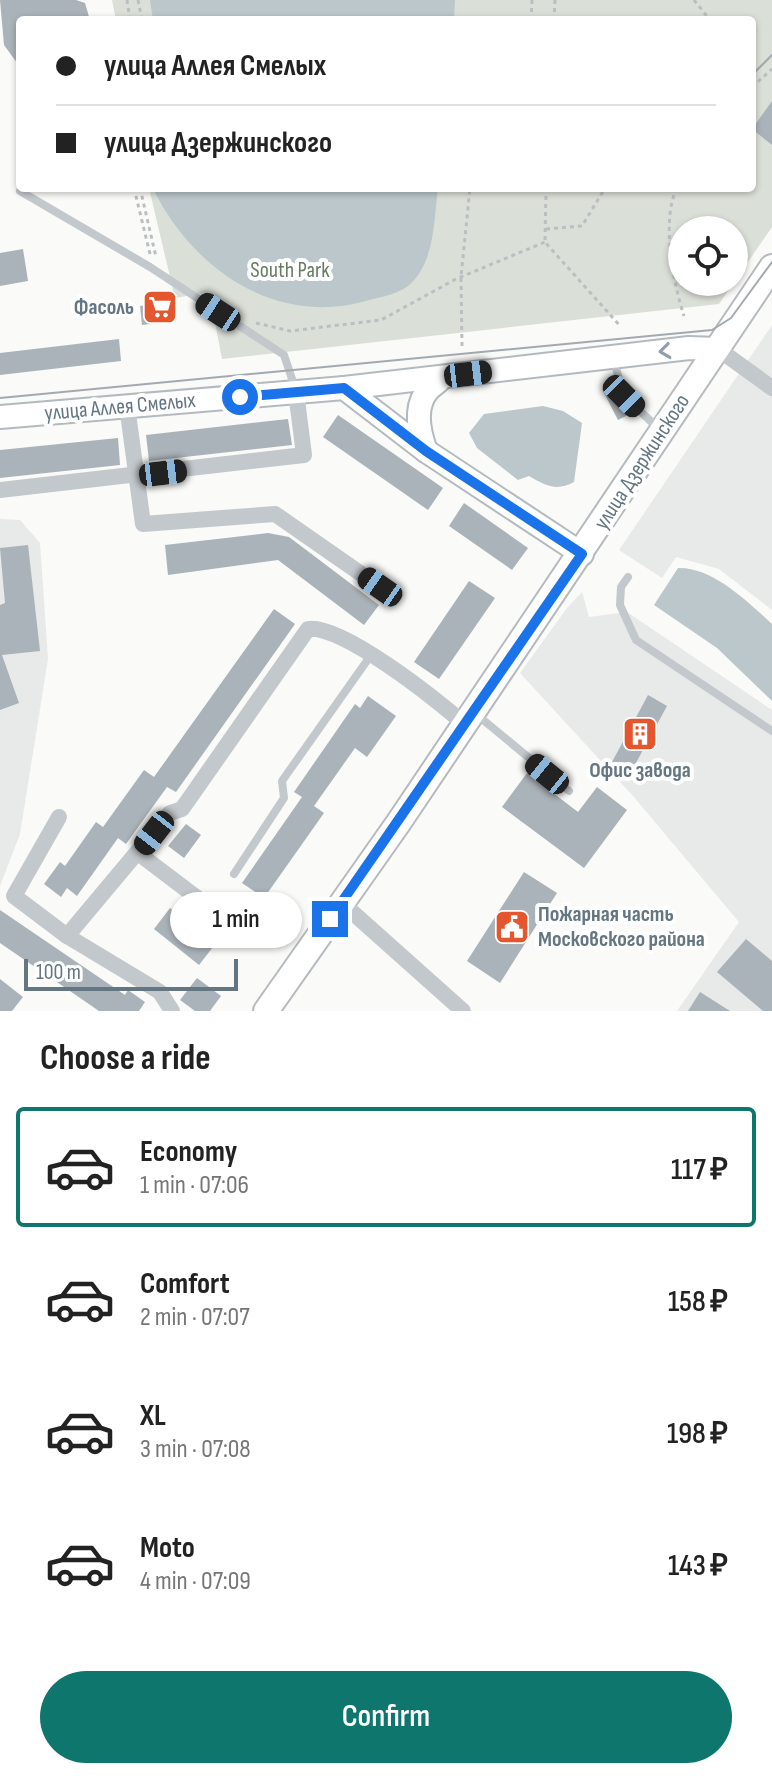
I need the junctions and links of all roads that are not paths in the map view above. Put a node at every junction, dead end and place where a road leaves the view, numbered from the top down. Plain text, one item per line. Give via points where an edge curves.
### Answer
1 (22, 192) edge
2 (772, 267) edge
3 (718, 349) junction
4 (613, 357) junction
5 (442, 377) junction
6 (344, 388) junction
7 (772, 388) edge
8 (296, 392) junction
9 (127, 406) junction
10 (0, 417) edge
11 (662, 431) junction
12 (426, 451) junction
13 (134, 476) junction
14 (0, 490) edge
15 (582, 554) junction
16 (628, 577) dead end
17 (380, 587) dead end
18 (372, 654) junction
19 (469, 717) junction
20 (772, 731) edge
21 (569, 791) dead end
22 (59, 817) dead end
23 (138, 853) junction
24 (234, 874) dead end
25 (342, 903) junction
26 (225, 919) dead end
27 (67, 936) junction
28 (172, 1011) edge
29 (266, 1011) edge
30 (463, 1011) edge

1 - 8 lane via 150,267 284,355
2 - 3 main road, улица Дзержинского
3 -> 4 main road, улица Аллея Смелых
3 - 7 street
3 - 11 main road, улица Дзержинского
4 - 5 main road, улица Аллея Смелых
4 - 11 lane via 624,396
5 - 6 main road, улица Аллея Смелых
5 - 12 main road via 420,406 419,429
6 - 8 main road, улица Аллея Смелых
6 - 12 main road
8 - 9 main road, улица Аллея Смелых
8 - 13 street via 304,455
9 - 10 main road, улица Аллея Смелых
9 - 13 street
11 - 15 main road, улица Дзержинского
12 - 15 main road
13 - 14 street
13 - 17 street via 143,524 275,514
15 - 19 main road, улица Дзержинского
16 - 20 lane via 620,605 636,640
18 - 19 street
18 - 23 street via 327,630 308,629 182,809 170,813
18 - 24 lane via 282,781 284,798
19 - 21 lane
19 - 25 main road, улица Дзержинского
22 - 27 street via 14,896
23 - 26 street
23 - 27 street
25 - 29 main road, улица Дзержинского
25 - 30 street
27 - 28 street via 160,992

